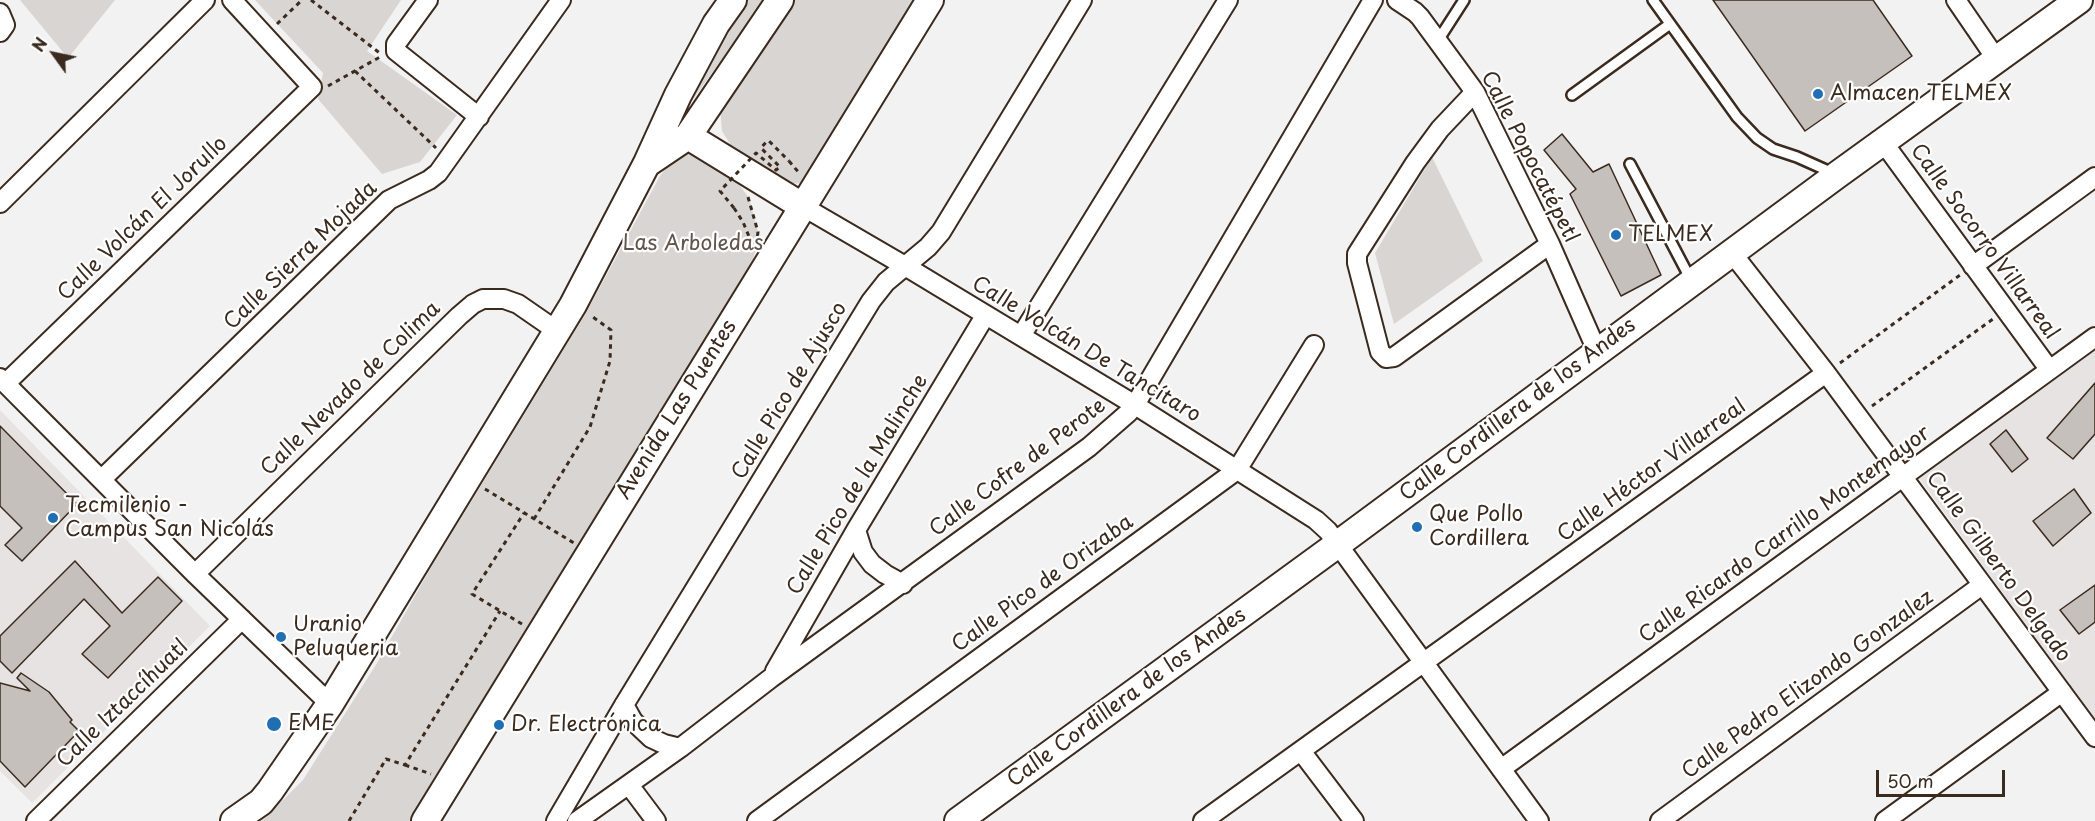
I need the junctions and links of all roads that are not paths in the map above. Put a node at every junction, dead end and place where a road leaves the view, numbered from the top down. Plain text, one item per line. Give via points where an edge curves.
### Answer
1 (205, 0) edge
2 (232, 0) edge
3 (428, 0) edge
4 (561, 0) edge
5 (733, 0) edge
6 (780, 0) edge
7 (930, 0) edge
8 (1082, 0) edge
9 (1228, 0) edge
10 (1373, 0) edge
11 (1397, 0) edge
12 (1464, 0) edge
13 (1653, 0) edge
14 (1956, 0) edge
15 (2079, 0) edge
16 (1670, 24) junction
17 (1437, 42) junction
18 (1997, 60) junction
19 (1475, 93) junction
20 (1572, 95) dead end
21 (479, 117) junction
22 (688, 136) junction
23 (1883, 142) junction
24 (647, 164) junction
25 (1630, 164) dead end
26 (1837, 175) junction
27 (2095, 177) edge
28 (0, 204) edge
29 (802, 206) junction
30 (1550, 244) junction
31 (1731, 253) junction
32 (905, 266) junction
33 (1972, 266) junction
34 (1692, 282) junction
35 (985, 316) junction
36 (557, 331) junction
37 (1021, 336) junction
38 (2095, 337) edge
39 (1314, 345) dead end
40 (1597, 351) junction
41 (2049, 369) junction
42 (1826, 373) junction
43 (3, 380) edge
44 (1135, 405) junction
45 (1237, 470) junction
46 (1904, 478) junction
47 (102, 479) junction
48 (856, 530) junction
49 (1338, 544) junction
50 (195, 574) junction
51 (903, 584) junction
52 (1982, 585) junction
53 (242, 619) junction
54 (1422, 663) junction
55 (771, 678) junction
56 (2062, 692) junction
57 (330, 704) junction
58 (624, 705) junction
59 (2095, 737) edge
60 (680, 748) junction
61 (1301, 751) junction
62 (1501, 769) junction
63 (628, 785) junction
64 (36, 821) edge
65 (234, 821) edge
66 (425, 821) edge
67 (555, 821) edge
68 (577, 821) edge
69 (656, 821) edge
70 (757, 821) edge
71 (958, 821) edge
72 (1203, 821) edge
73 (1354, 821) edge
74 (1539, 821) edge
75 (1660, 821) edge
76 (1885, 821) edge

1 - 28 street
2 - 43 street, Calle Volcán El Jorullo via 312,87
3 - 21 street via 396,44 396,51
4 - 21 street, Calle Sierra Mojada
5 - 24 street via 678,95
6 - 22 street
7 - 29 street, Avenida Las Puentes
8 - 32 street, Calle Pico de Ajusco via 948,222 928,247
9 - 37 street
10 - 44 street, Calle Cofre de Perote
11 - 17 street, Calle Popocatépetl via 1415,12
12 - 17 lane
13 - 16 lane
14 - 18 street
15 - 18 street, Calle Cordillera de los Andes
16 - 20 lane
16 - 26 lane via 1737,117 1757,138 1773,149
17 - 19 street, Calle Popocatépetl
18 - 23 street, Calle Cordillera de los Andes
19 - 30 street, Calle Popocatépetl
19 - 30 street via 1440,129 1415,163 1358,255 1380,352 1386,358 1394,357
21 - 47 street, Calle Sierra Mojada via 438,173 389,200
22 - 24 street
22 - 29 street
23 - 26 street, Calle Cordillera de los Andes
23 - 33 street, Calle Socorro Villarreal
24 - 36 street
25 - 34 lane
26 - 31 street, Calle Cordillera de los Andes
27 - 33 street
29 - 32 street, Calle Volcán De Tancítaro
29 - 66 street, Avenida Las Puentes
30 - 40 street, Calle Popocatépetl
31 - 34 street, Calle Cordillera de los Andes
31 - 42 street, Calle Gilberto Delgado
32 - 35 street, Calle Volcán De Tancítaro
32 - 58 street, Calle Pico de Ajusco via 881,287 872,301
33 - 41 street, Calle Socorro Villarreal
34 - 40 street, Calle Cordillera de los Andes
35 - 37 street, Calle Volcán De Tancítaro
35 - 48 street, Calle Pico de la Malinche
36 - 50 street, Calle Nevado de Colima via 504,299 483,299 473,304
36 - 57 street
37 - 44 street, Calle Volcán De Tancítaro
38 - 41 street, Calle Ricardo Carrillo Montemayor
39 - 45 street, Calle Pico de Orizaba
40 - 49 street, Calle Cordillera de los Andes
41 - 46 street, Calle Ricardo Carrillo Montemayor
42 - 46 street, Calle Gilberto Delgado
42 - 54 street, Calle Héctor Villarreal
43 - 47 street
44 - 45 street, Calle Volcán De Tancítaro
44 - 51 street, Calle Cofre de Perote via 1089,447
45 - 49 street, Calle Volcán De Tancítaro via 1316,520
45 - 70 street, Calle Pico de Orizaba
46 - 52 street, Calle Gilberto Delgado
46 - 62 street, Calle Ricardo Carrillo Montemayor
47 - 50 street
48 - 51 street via 863,552 872,564
48 - 55 street, Calle Pico de la Malinche
49 - 54 street, Calle Volcán De Tancítaro
49 - 71 street, Calle Cordillera de los Andes
50 - 53 street
51 - 55 street, Calle Cofre de Perote
52 - 56 street, Calle Gilberto Delgado
52 - 75 street, Calle Pedro Elizondo Gonzalez
53 - 57 street
53 - 64 street, Calle Iztaccíhuatl
54 - 61 street, Calle Héctor Villarreal
54 - 62 street, Calle Volcán De Tancítaro
55 - 60 street, Calle Cofre de Perote
56 - 59 street, Calle Gilberto Delgado
56 - 76 street
57 - 65 street via 261,802
58 - 60 street via 633,721 651,738
58 - 67 street, Calle Pico de Ajusco
60 - 63 street, Calle Cofre de Perote
61 - 72 street, Calle Héctor Villarreal
61 - 73 street
62 - 74 street, Calle Volcán De Tancítaro
63 - 68 street, Calle Cofre de Perote
63 - 69 street

